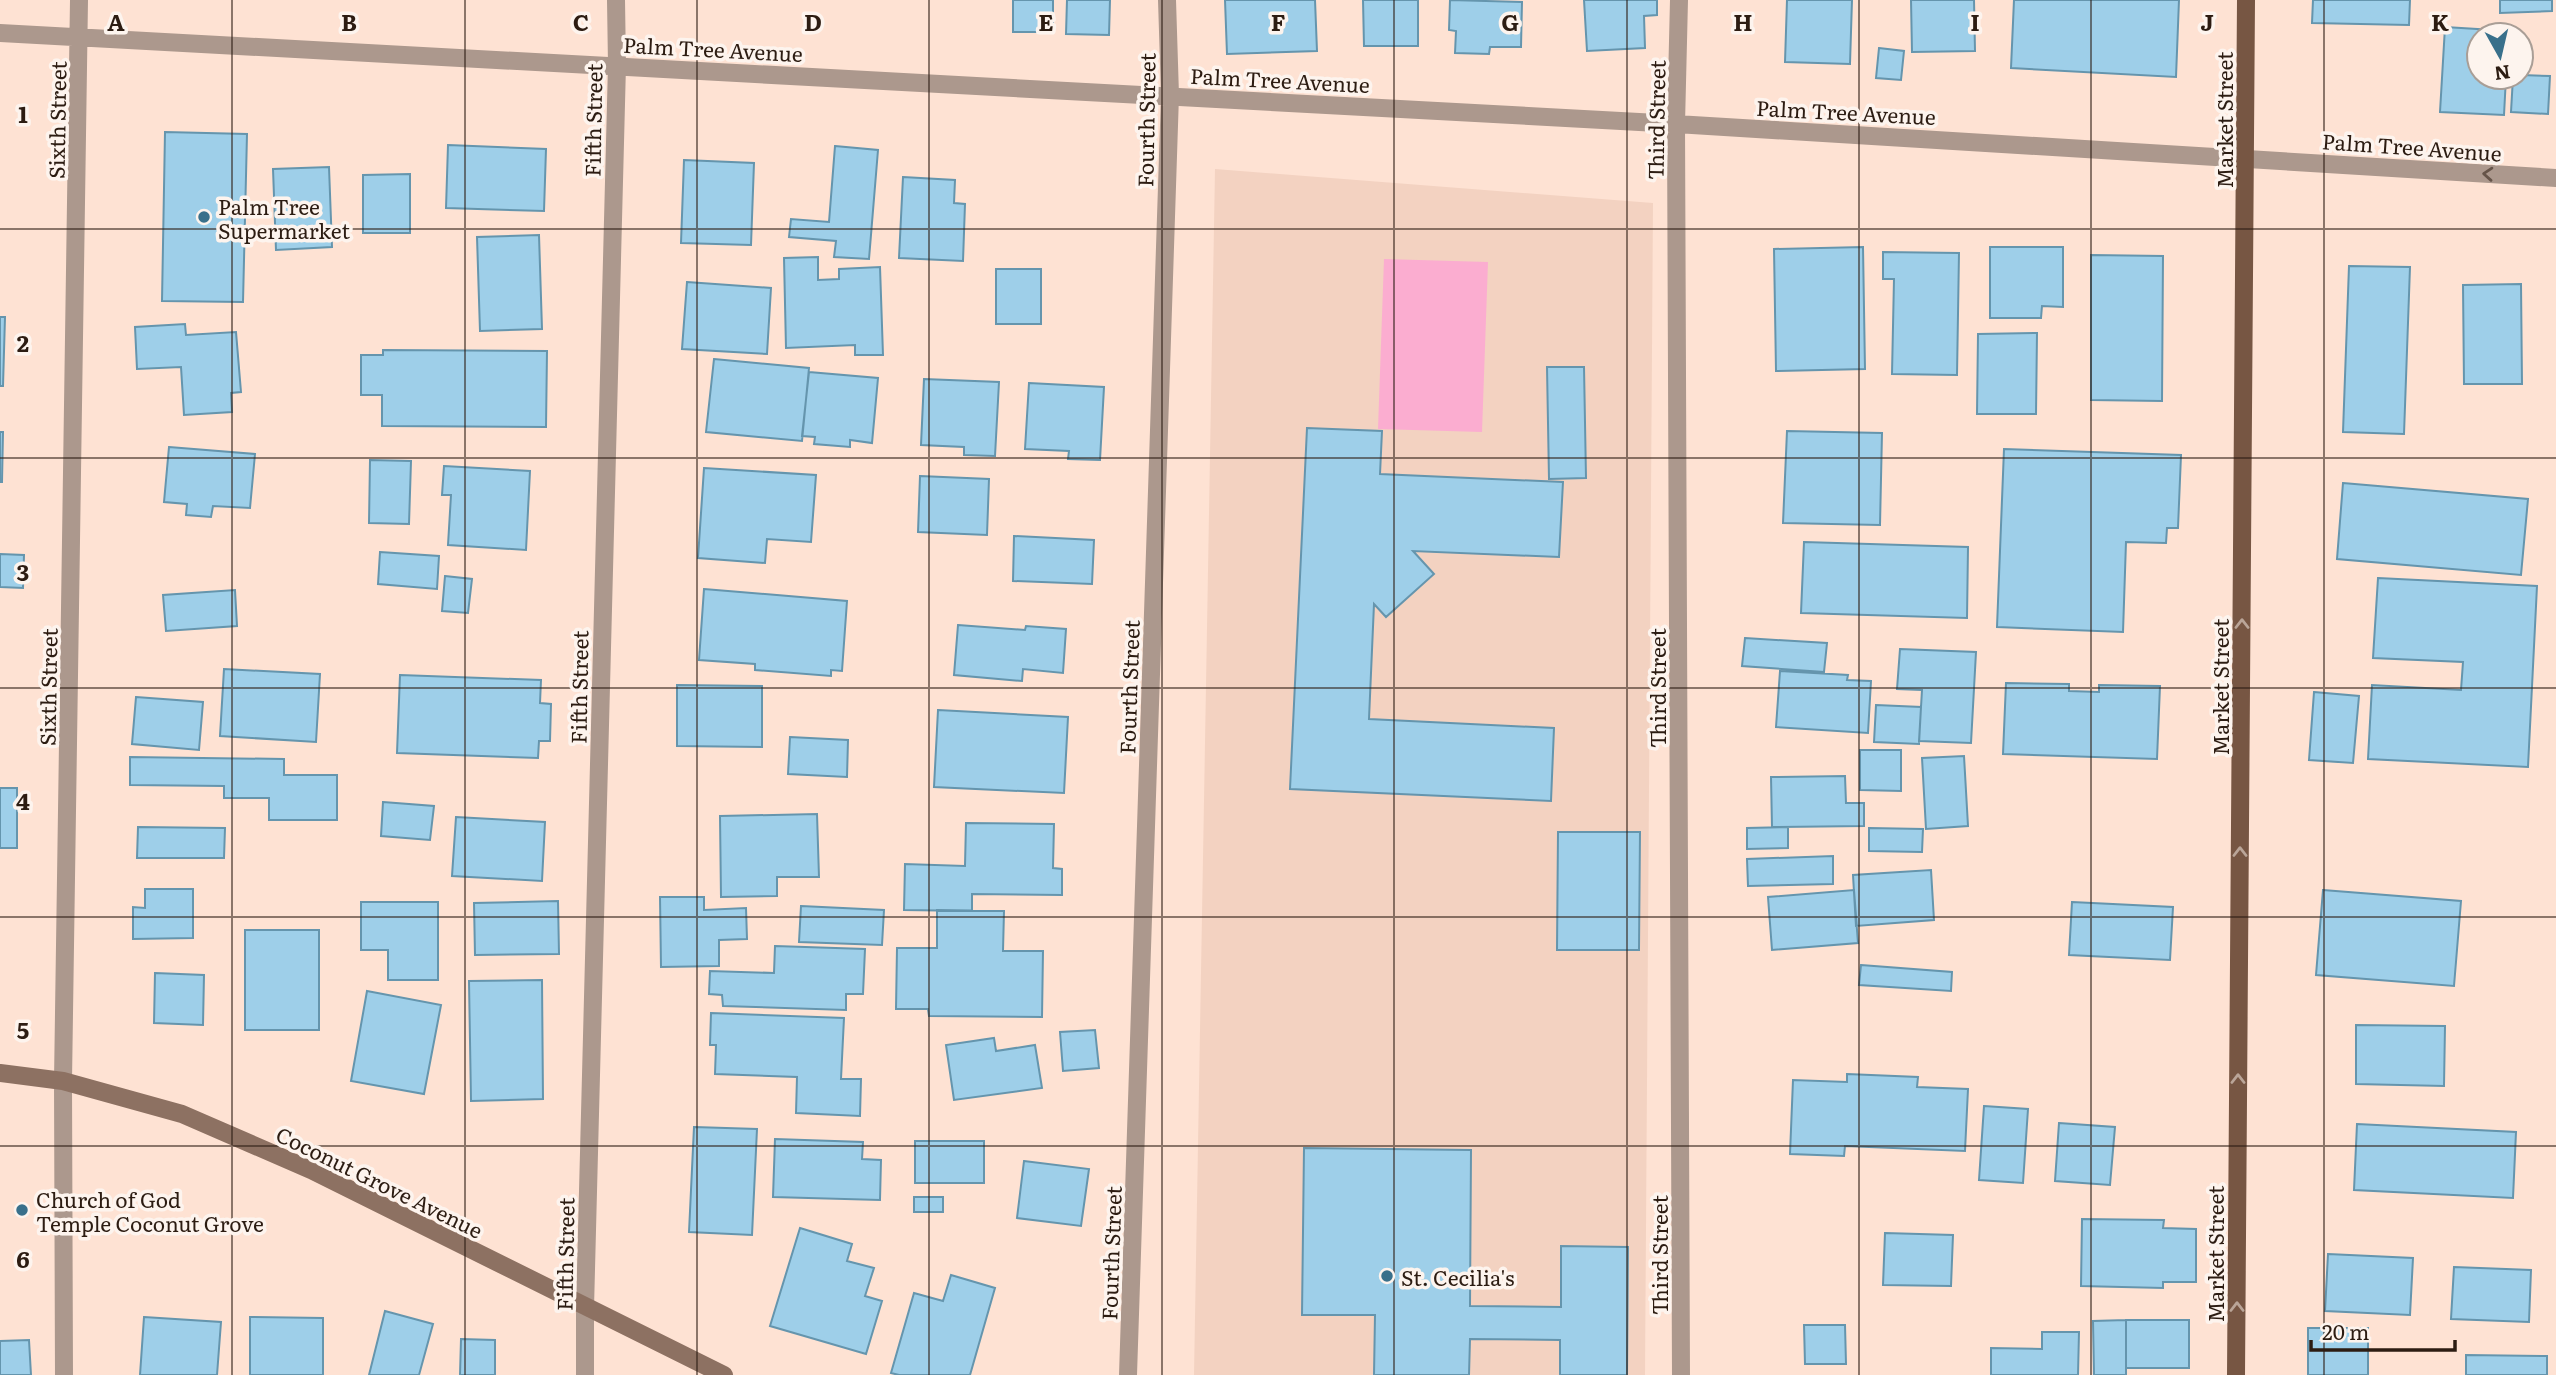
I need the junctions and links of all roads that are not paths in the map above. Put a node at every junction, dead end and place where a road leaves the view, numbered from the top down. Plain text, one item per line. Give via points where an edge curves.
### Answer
1 (79, 0) edge
2 (616, 0) edge
3 (1167, 0) edge
4 (1679, 0) edge
5 (2246, 0) edge
6 (0, 33) edge
7 (80, 37) junction
8 (617, 65) junction
9 (1170, 95) junction
10 (1676, 124) junction
11 (2246, 158) junction
12 (2556, 178) edge
13 (0, 1073) edge
14 (63, 1081) junction
15 (585, 1308) junction
16 (64, 1375) edge
17 (585, 1375) edge
18 (723, 1375) edge
19 (1128, 1375) edge
20 (1682, 1375) edge
21 (2236, 1375) edge

1 - 7 street, Sixth Street
2 - 8 street, Fifth Street
3 - 9 street, Fourth Street
4 - 10 street, Third Street
5 - 11 main road, Market Street
6 - 7 street, Palm Tree Avenue
7 - 8 street, Palm Tree Avenue
7 - 14 street, Sixth Street
8 - 9 street, Palm Tree Avenue
8 - 15 street, Fifth Street
9 - 10 street, Palm Tree Avenue
9 - 19 street, Fourth Street
10 - 11 street, Palm Tree Avenue
10 - 20 street, Third Street
12 -> 11 street, Palm Tree Avenue
21 -> 11 main road, Market Street
13 - 14 street, Coconut Grove Avenue
14 - 15 street, Coconut Grove Avenue via 182,1114 276,1154
14 - 16 street, Sixth Street
15 - 17 street, Fifth Street
15 - 18 street, Coconut Grove Avenue

